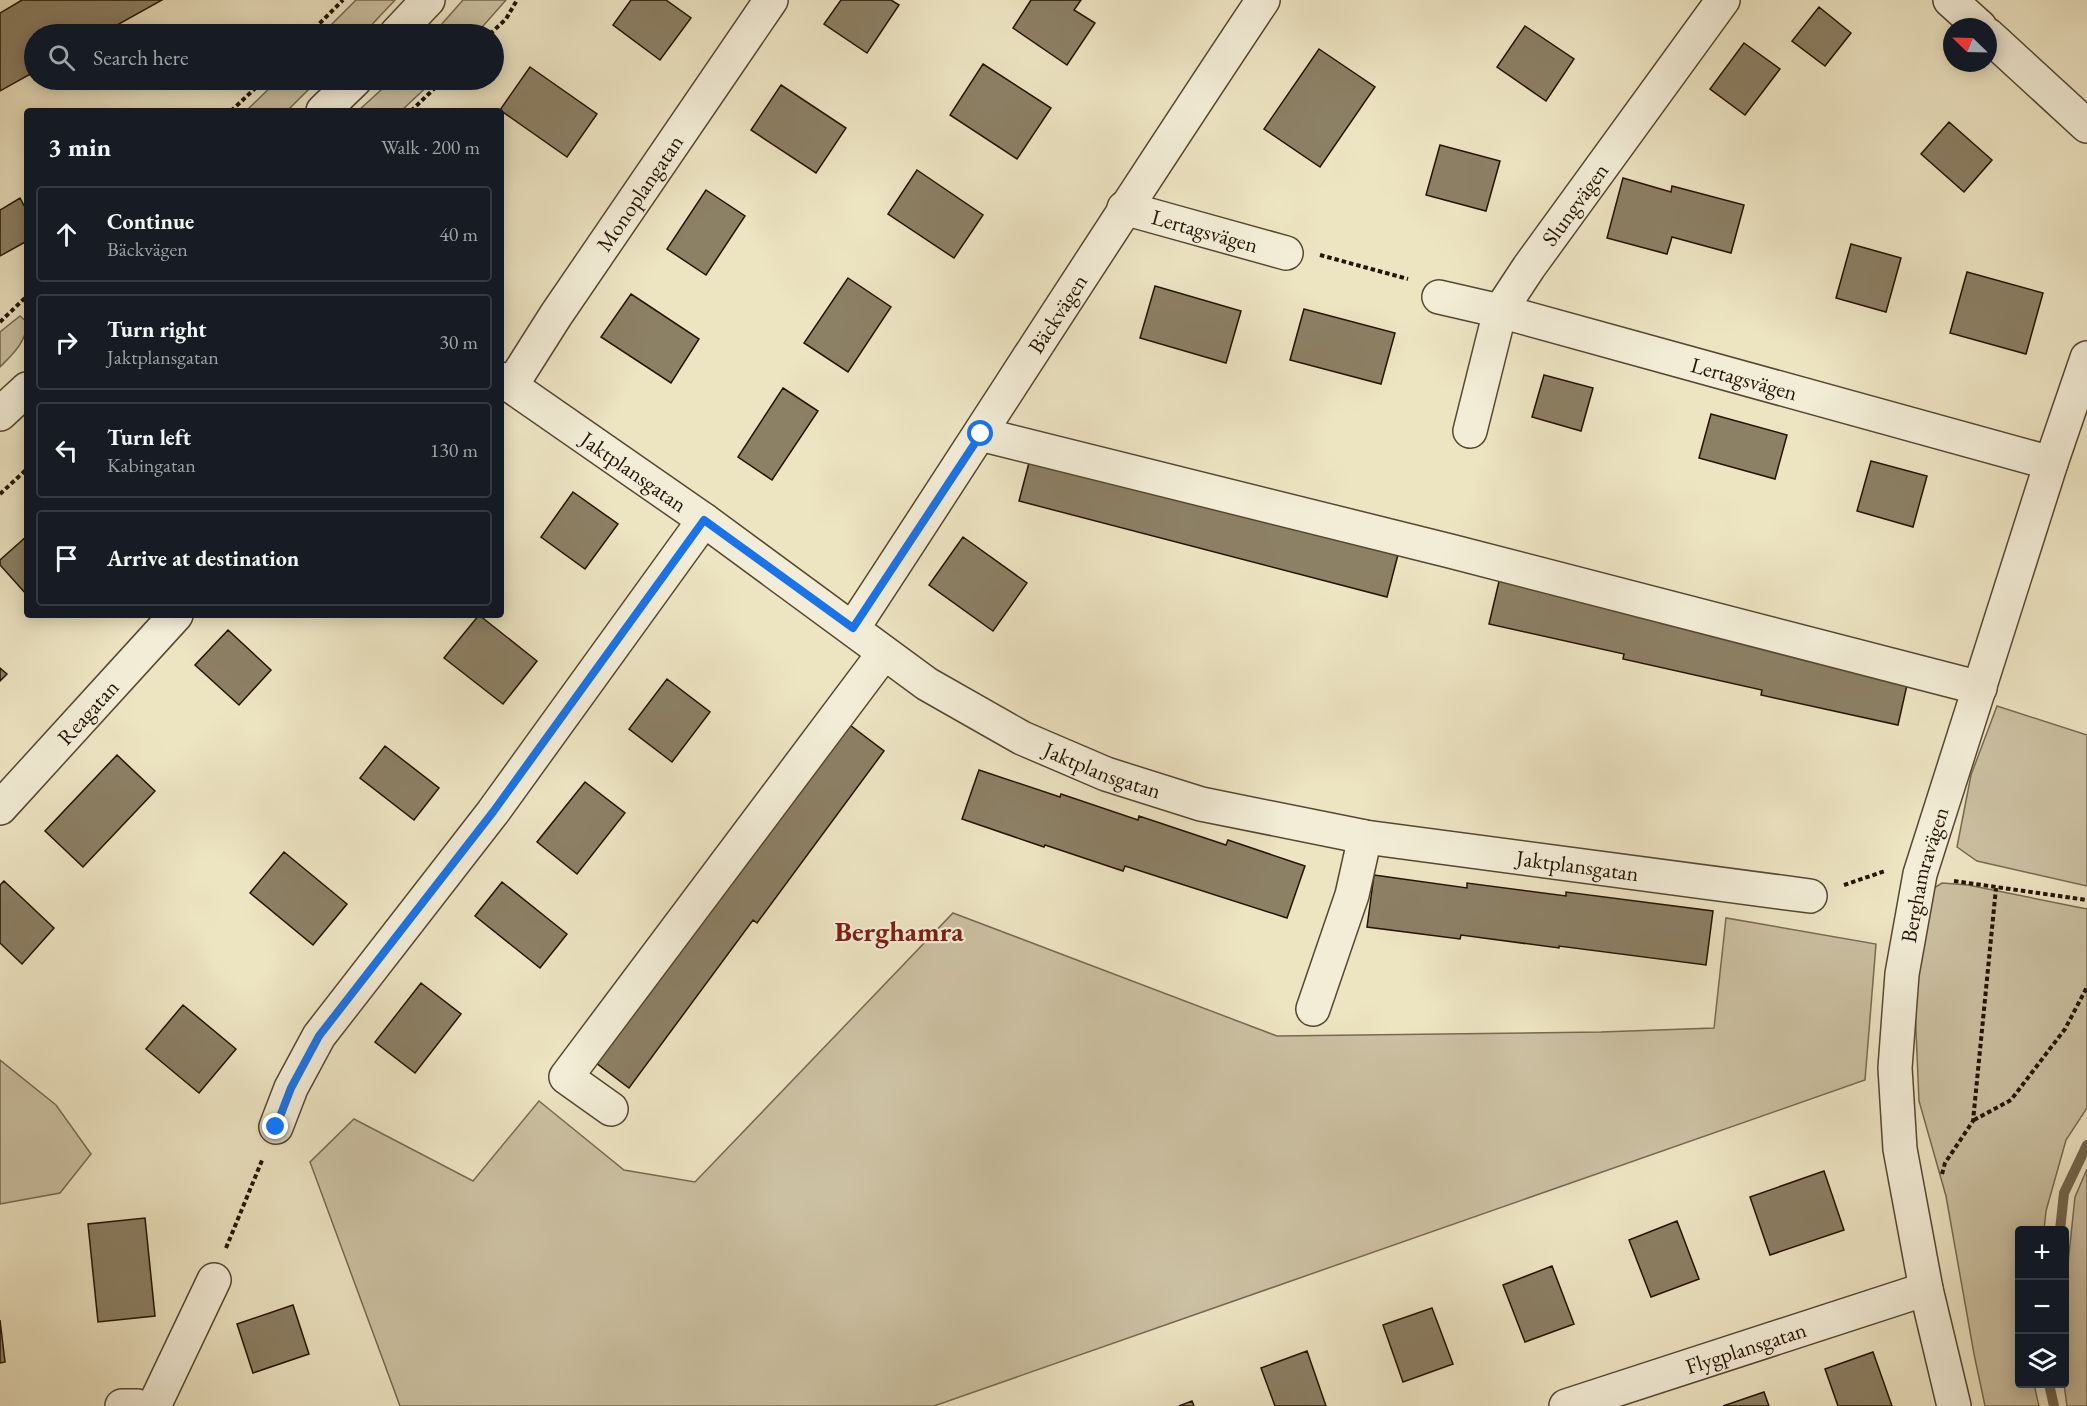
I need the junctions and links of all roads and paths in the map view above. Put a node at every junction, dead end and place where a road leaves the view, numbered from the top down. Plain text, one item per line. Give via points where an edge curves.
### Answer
1 (343, 0) edge
2 (428, 0) edge
3 (518, 0) edge
4 (771, 0) edge
5 (1263, 0) edge
6 (1723, 0) edge
7 (1950, 0) edge
8 (1970, 18) edge
9 (319, 24) edge
10 (405, 24) edge
11 (500, 24) edge
12 (1997, 43) edge
13 (253, 90) edge
14 (345, 90) edge
15 (433, 90) edge
16 (234, 108) edge
17 (326, 108) edge
18 (414, 108) edge
19 (2087, 126) edge
20 (1124, 208) junction
21 (1286, 253) joint
22 (1439, 297) joint
23 (24, 299) edge
24 (1500, 311) junction
25 (0, 322) edge
26 (2087, 358) edge
27 (506, 382) edge
28 (24, 392) edge
29 (0, 414) edge
30 (1470, 431) dead end
31 (981, 434) junction
32 (2051, 464) junction
33 (24, 472) edge
34 (0, 494) edge
35 (704, 520) junction
36 (173, 618) edge
37 (853, 628) junction
38 (884, 653) junction
39 (1980, 688) junction
40 (0, 808) edge
41 (1365, 837) junction
42 (1892, 869) dead end
43 (1809, 896) joint
44 (2087, 900) edge
45 (2087, 987) edge
46 (1314, 1009) dead end
47 (610, 1108) dead end
48 (1973, 1121) junction
49 (276, 1127) joint
50 (1941, 1180) dead end
51 (214, 1280) joint
52 (1926, 1289) junction
53 (122, 1406) edge
54 (137, 1406) edge
55 (154, 1406) edge
56 (1566, 1406) edge
57 (1954, 1406) edge

1 - 9 path
2 - 10 street
3 - 11 path
4 - 27 street, Monoplangatan
5 - 20 street, Bäckvägen
6 - 24 street, Slungvägen
7 - 8 street
12 - 19 street
13 - 16 path
14 - 17 street
15 - 18 path
20 - 21 street, Lertagsvägen
20 - 31 street, Bäckvägen
21 - 22 path via 1297,249 1419,282
22 - 24 street, Lertagsvägen
23 - 25 path
24 - 30 street, Slungvägen
24 - 32 street, Lertagsvägen
26 - 32 street, Berghamravägen
27 - 35 street, Jaktplansgatan
28 - 29 street
31 - 37 street, Bäckvägen
31 - 39 street
32 - 39 street, Berghamravägen
33 - 34 path
35 - 37 street, Jaktplansgatan
35 - 49 street via 493,812 319,1036 291,1088
36 - 40 street, Reagatan
37 - 38 street, Jaktplansgatan
38 - 41 street, Jaktplansgatan via 927,684 1022,738 1106,774 1201,804
38 - 47 street via 566,1077
39 - 52 street, Berghamravägen via 1920,874 1902,974 1895,1068 1900,1149
41 - 43 street, Jaktplansgatan
41 - 46 street via 1352,895
42 - 43 path
44 - 48 path via 1996,888
45 - 48 path via 2065,1029 2011,1101
48 - 50 path via 1945,1163
49 - 51 path
51 - 55 street
52 - 56 street, Flygplansgatan
52 - 57 street, Berghamravägen
53 - 54 street

